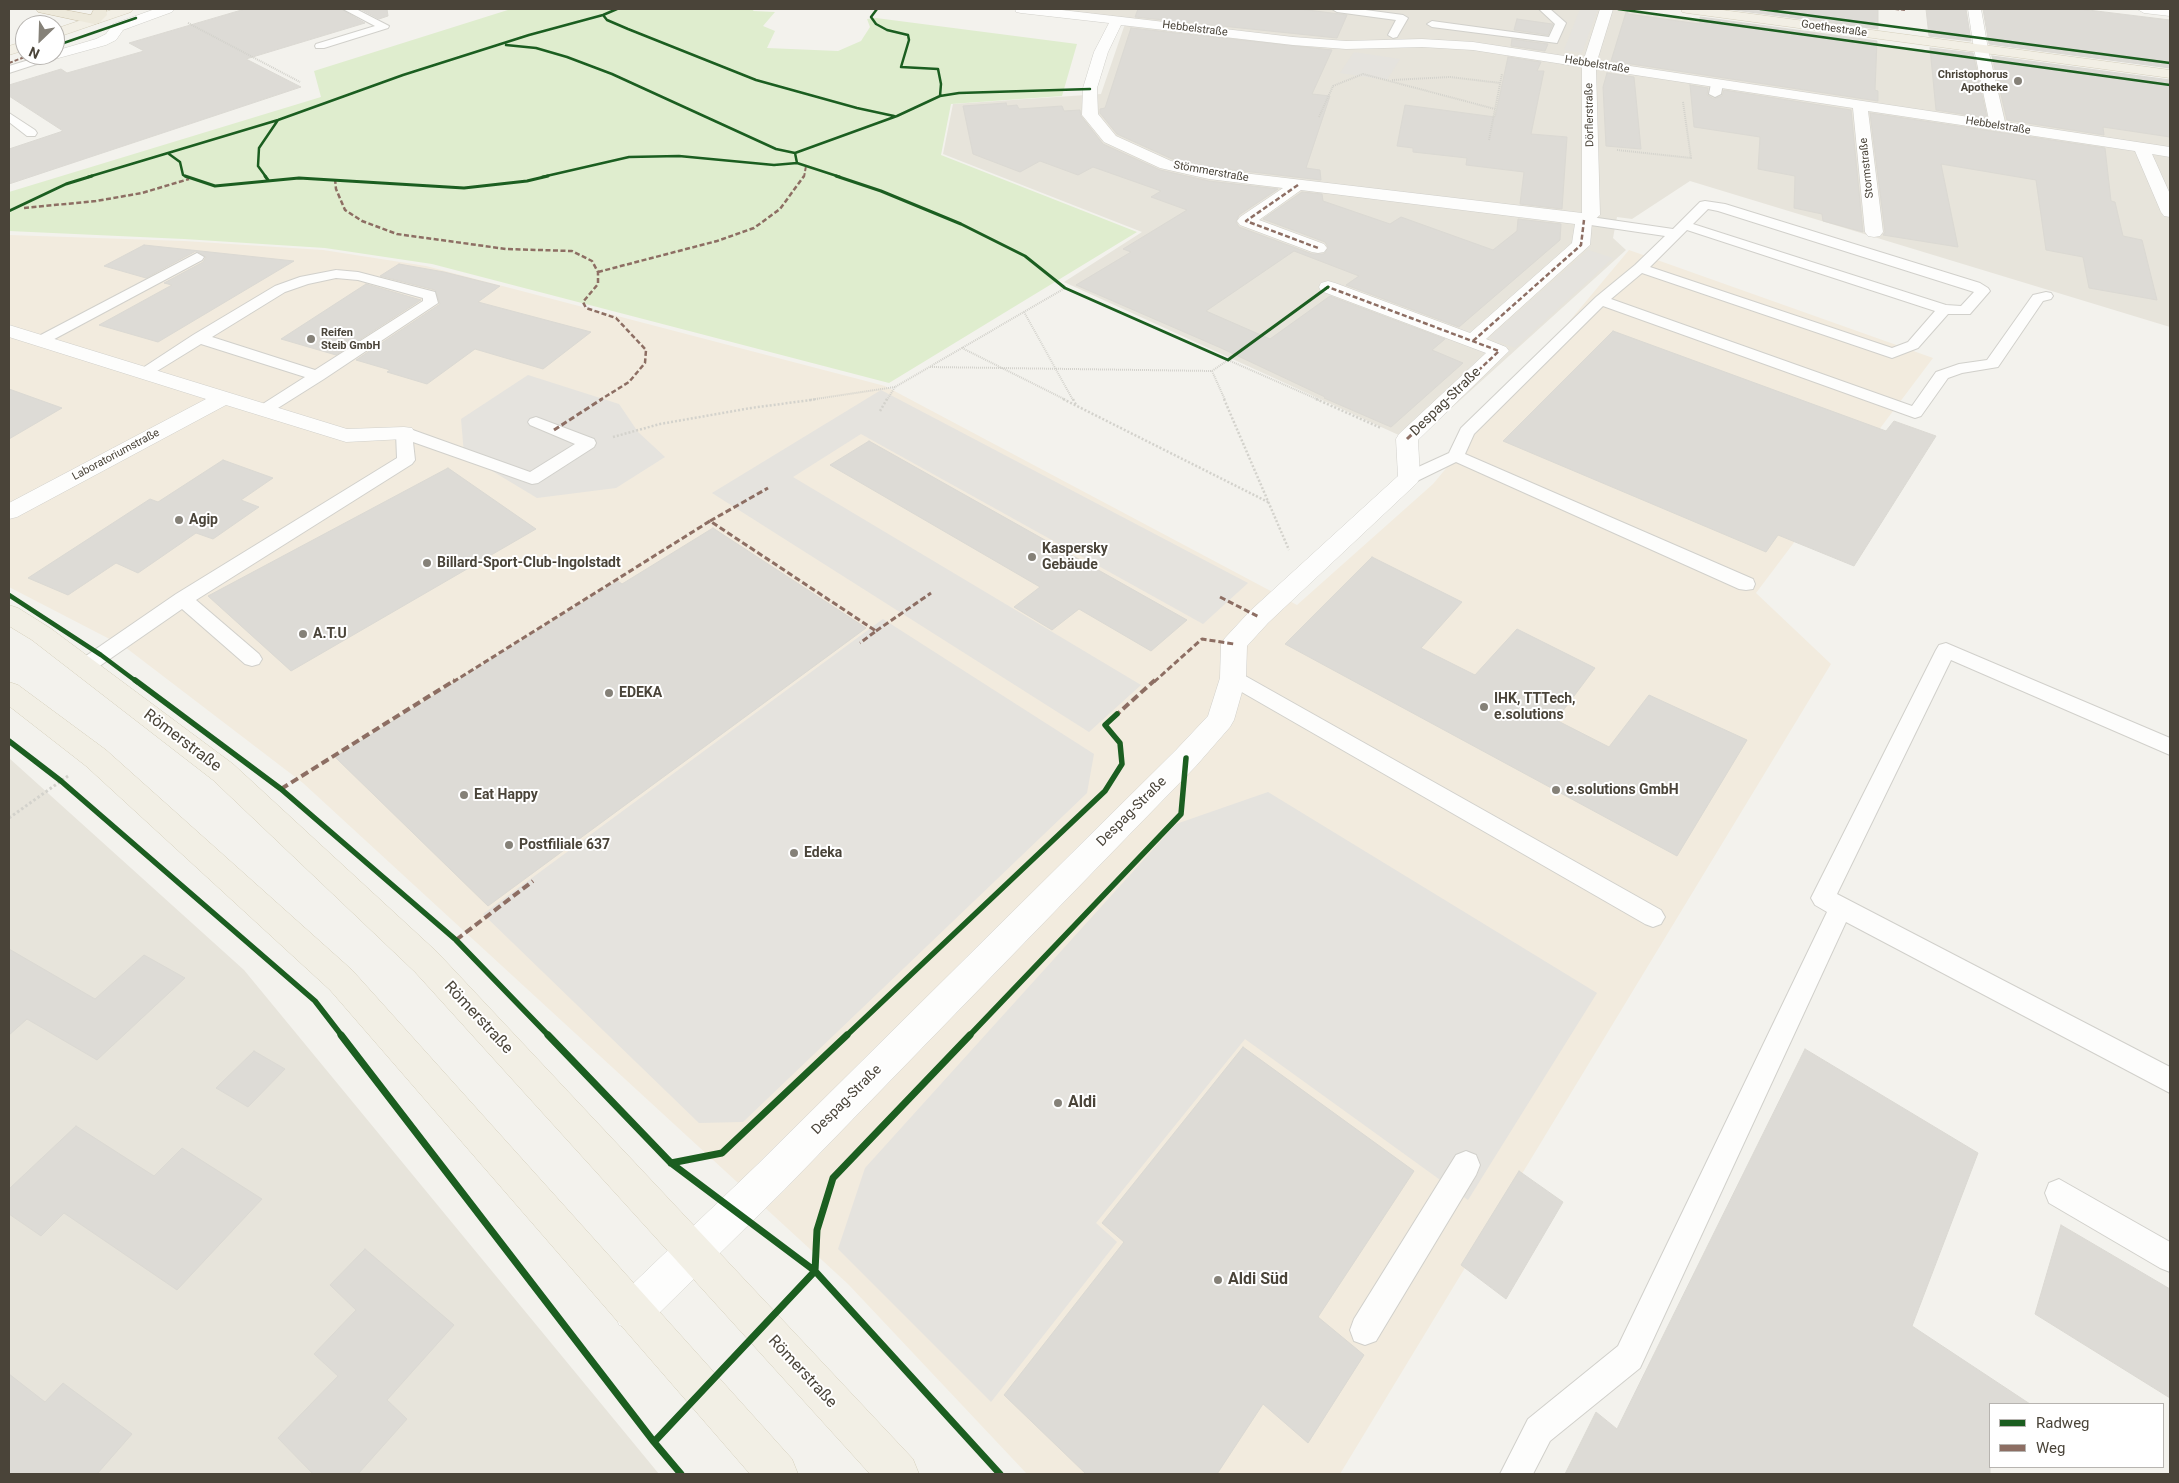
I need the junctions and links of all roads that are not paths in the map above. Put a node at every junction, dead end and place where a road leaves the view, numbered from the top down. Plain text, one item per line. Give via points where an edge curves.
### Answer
1 (43, 9) edge
2 (126, 9) edge
3 (348, 9) edge
4 (1021, 9) edge
5 (1337, 9) edge
6 (1540, 9) edge
7 (1544, 9) edge
8 (1607, 9) edge
9 (1688, 9) edge
10 (1975, 9) edge
11 (2144, 9) edge
12 (165, 10) edge
13 (2170, 12) edge
14 (95, 13) edge
15 (71, 16) junction
16 (65, 18) edge
17 (1117, 20) junction
18 (118, 27) junction
19 (65, 29) edge
20 (1393, 35) dead end
21 (1422, 43) junction
22 (320, 46) dead end
23 (1981, 49) junction
24 (65, 52) edge
25 (1589, 64) junction
26 (24, 65) edge
27 (9, 70) edge
28 (2170, 74) edge
29 (1860, 105) junction
30 (9, 117) edge
31 (1998, 126) junction
32 (31, 133) dead end
33 (2141, 147) junction
34 (2170, 152) edge
35 (1298, 185) junction
36 (2170, 212) edge
37 (1584, 220) junction
38 (1679, 229) junction
39 (1874, 232) dead end
40 (1318, 248) dead end
41 (197, 257) dead end
42 (1640, 268) junction
43 (1328, 287) dead end
44 (2046, 296) dead end
45 (1602, 300) junction
46 (1944, 309) junction
47 (9, 332) edge
48 (198, 338) junction
49 (40, 341) junction
50 (1473, 341) junction
51 (143, 373) junction
52 (318, 376) junction
53 (224, 398) junction
54 (264, 410) junction
55 (536, 422) dead end
56 (404, 434) junction
57 (1456, 456) junction
58 (1409, 478) junction
59 (9, 512) edge
60 (1746, 584) dead end
61 (183, 599) junction
62 (9, 614) edge
63 (252, 659) dead end
64 (84, 666) junction
65 (1233, 678) junction
66 (9, 692) edge
67 (2170, 747) edge
68 (1842, 908) junction
69 (1652, 917) dead end
70 (2170, 1081) edge
71 (1466, 1165) dead end
72 (2059, 1194) dead end
73 (694, 1252) junction
74 (2170, 1258) edge
75 (634, 1311) junction
76 (1365, 1330) dead end
77 (777, 1474) edge
78 (898, 1474) edge
79 (1516, 1474) edge

1 - 15 highway
2 - 14 main road
3 - 22 lane via 384,26
4 - 17 street, Hebbelstraße
5 - 20 lane via 1403,18
6 - 7 lane
7 - 21 lane via 1560,23 1553,41 1433,20
8 - 25 street, Dörflerstraße
9 - 23 main road, Goethestraße
10 - 23 street
11 - 13 street
12 - 18 street
14 - 15 highway
14 - 18 street
14 - 19 main road
15 - 16 main road
17 - 21 street, Hebbelstraße via 1302,42 1346,45
17 - 35 street, Stömmerstraße via 1101,52 1090,89 1090,115 1110,139 1166,165
18 - 24 street via 111,37 101,42
21 - 25 street, Hebbelstraße via 1473,46
23 - 28 main road, Goethestraße
23 - 31 street
25 - 29 street, Hebbelstraße via 1716,89
25 - 37 street, Dörflerstraße via 1591,215
26 - 27 lane
29 - 31 street, Hebbelstraße
29 - 39 street, Stormstraße
30 - 32 lane
31 - 33 street, Hebbelstraße
33 - 34 street, Hebbelstraße
33 - 36 street
35 - 37 street, Stömmerstraße
35 - 40 street via 1246,221
37 - 38 lane
37 - 50 street via 1581,245
38 - 42 lane
38 - 46 lane
38 - 46 lane via 1705,205 1720,207 1983,291 1966,311
41 - 49 lane
42 - 45 lane
42 - 46 lane via 1892,352 1913,345
43 - 50 street, Despag-Straße
44 - 45 lane via 2038,298 1992,364 1942,375 1914,413
45 - 57 lane via 1467,432
47 - 49 street
48 - 51 lane
48 - 52 lane
48 - 52 lane via 280,289 336,274 358,276 430,295 431,304
49 - 51 street
50 - 58 street, Despag-Straße via 1498,351 1407,439
51 - 53 street
52 - 54 lane
53 - 54 street
53 - 59 street, Laboratoriumstraße
54 - 56 street via 346,436
55 - 56 lane via 588,443 532,479
56 - 61 lane via 406,460
57 - 58 lane
57 - 60 lane
58 - 65 street, Despag-Straße via 1234,644
61 - 63 lane
61 - 64 lane
62 - 64 main road, Römerstraße
64 - 73 main road, Römerstraße via 223,772 426,962
65 - 69 lane
65 - 73 street, Despag-Straße via 1220,720 1186,758
66 - 75 main road via 96,758 341,980
67 - 68 lane via 1946,650 1822,898
68 - 70 lane
68 - 79 lane via 1629,1357 1539,1430
71 - 76 lane
72 - 74 lane
73 - 75 street, Despag-Straße
73 - 78 main road, Römerstraße
75 - 77 main road

